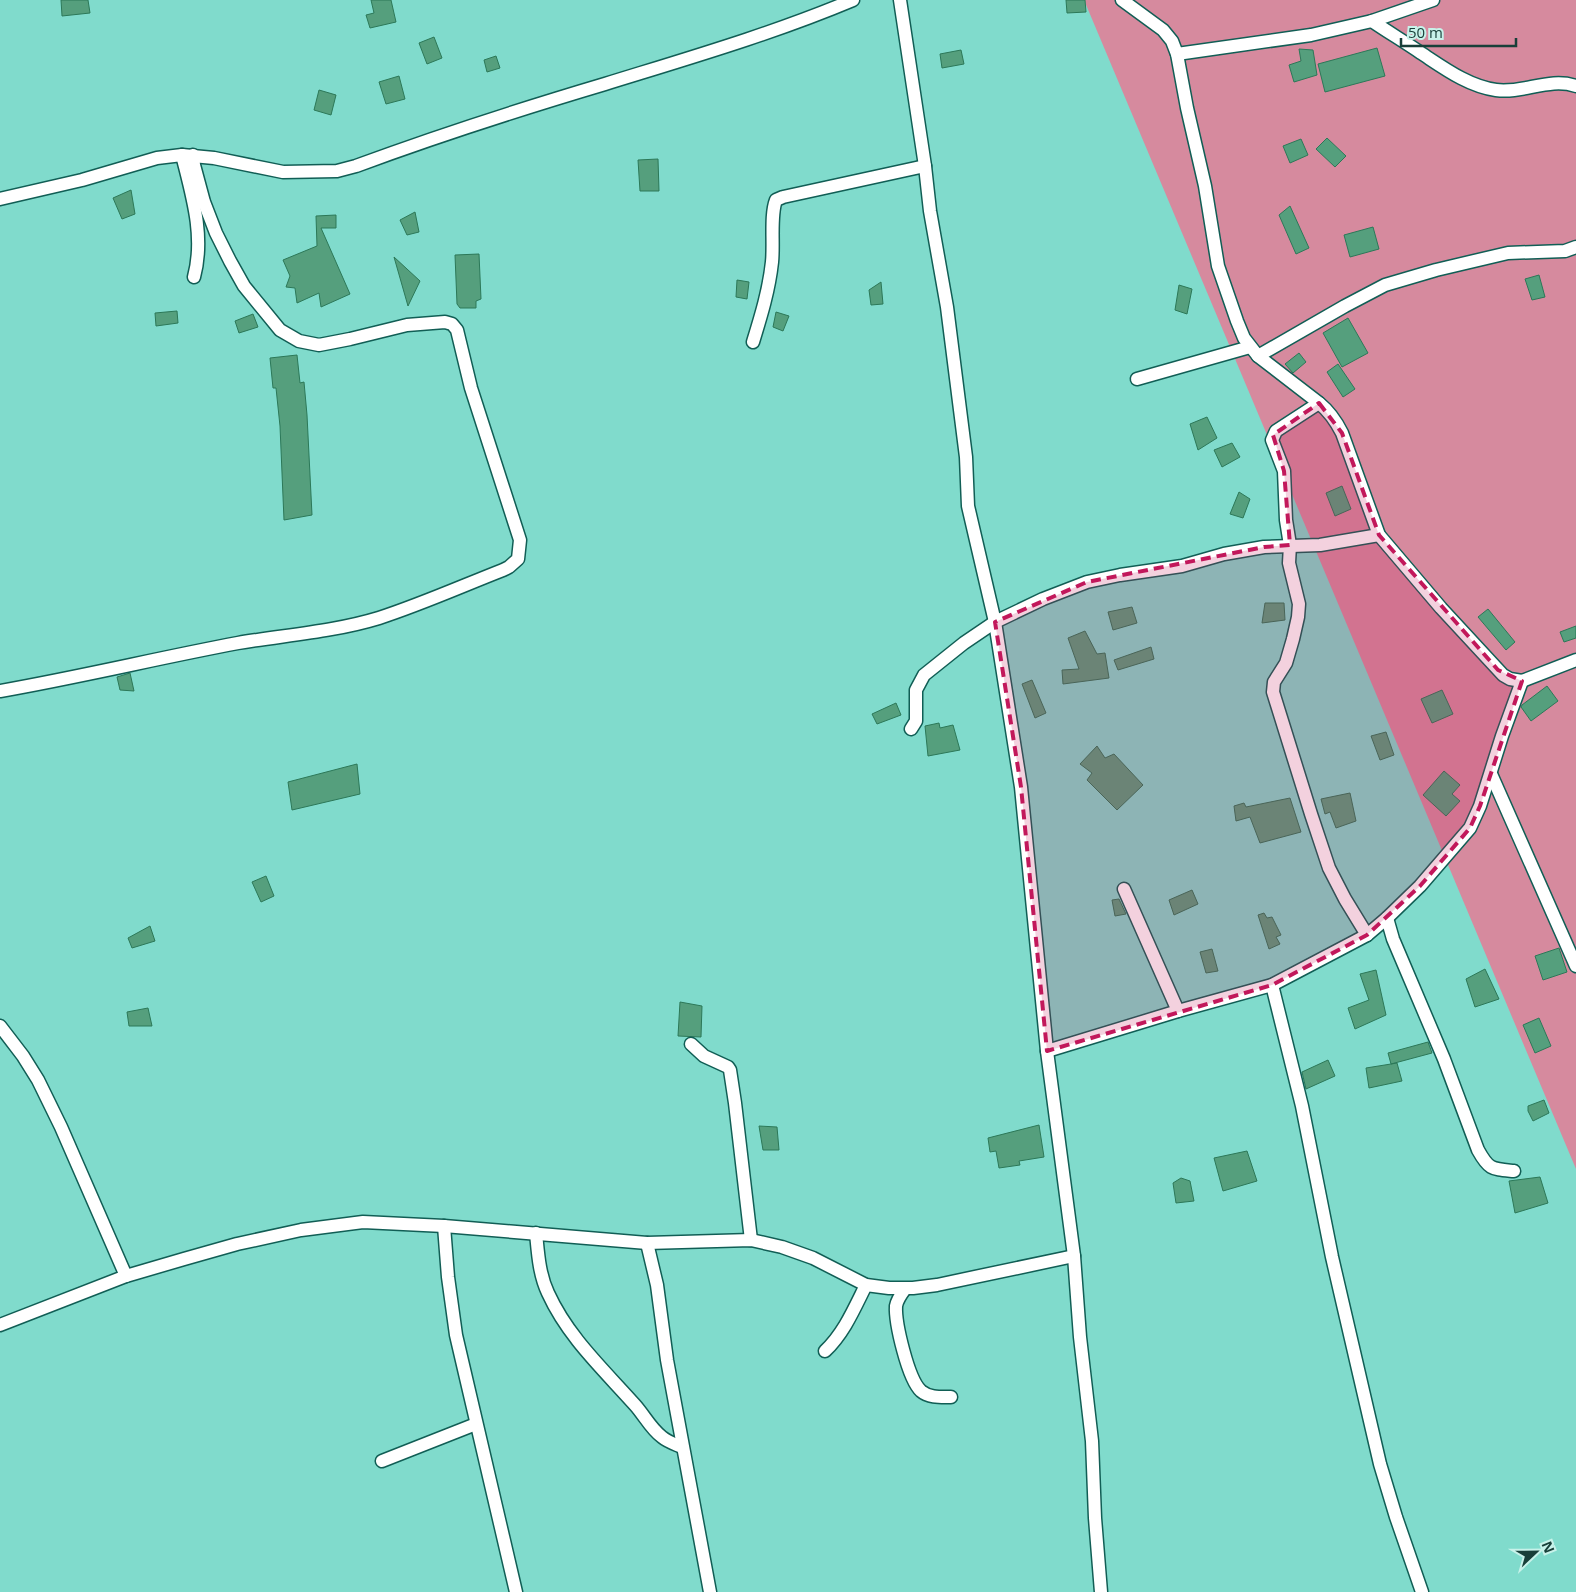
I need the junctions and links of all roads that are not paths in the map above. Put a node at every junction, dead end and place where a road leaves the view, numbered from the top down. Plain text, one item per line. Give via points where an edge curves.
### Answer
1 (853, 0) edge
2 (900, 0) edge
3 (1122, 0) edge
4 (1433, 0) edge
5 (1372, 21) junction
6 (1177, 54) junction
7 (1576, 86) edge
8 (188, 155) junction
9 (925, 166) junction
10 (0, 199) edge
11 (1576, 246) edge
12 (194, 277) dead end
13 (753, 342) dead end
14 (1254, 351) junction
15 (1137, 379) dead end
16 (1319, 403) junction
17 (1379, 535) junction
18 (1290, 545) junction
19 (995, 622) junction
20 (1576, 660) edge
21 (1522, 680) junction
22 (0, 691) edge
23 (911, 730) dead end
24 (1491, 774) junction
25 (1124, 889) dead end
26 (1387, 918) junction
27 (1367, 935) junction
28 (1576, 966) edge
29 (1272, 985) junction
30 (1178, 1011) junction
31 (0, 1026) edge
32 (691, 1044) dead end
33 (1047, 1050) junction
34 (1514, 1171) dead end
35 (444, 1226) junction
36 (536, 1232) junction
37 (751, 1240) junction
38 (647, 1242) junction
39 (1074, 1256) junction
40 (126, 1276) junction
41 (866, 1285) junction
42 (889, 1288) junction
43 (905, 1288) junction
44 (896, 1304) junction
45 (0, 1325) edge
46 (825, 1351) dead end
47 (951, 1397) dead end
48 (476, 1424) junction
49 (682, 1447) junction
50 (382, 1461) dead end
51 (516, 1592) edge
52 (710, 1592) edge
53 (1101, 1592) edge
54 (1422, 1592) edge

1 - 8 street via 738,44 561,97 346,169 284,172
2 - 9 street
3 - 6 street via 1163,30
4 - 5 street
5 - 6 street via 1311,35
5 - 7 street via 1473,84 1497,91 1551,83
6 - 14 street via 1218,266 1236,321
8 - 10 street via 157,158
8 - 12 street via 198,225 198,263
8 - 22 street via 216,233 230,261 244,286 280,330 299,341 320,345 407,325 445,322 457,330 471,388 520,540 518,558 503,570 379,618 336,629 239,643
9 - 13 street via 834,184 776,200 768,288
9 - 19 street via 965,448 968,506
11 - 14 street via 1565,251 1508,253 1385,285
14 - 15 street
14 - 16 street
16 - 17 street via 1329,411 1342,433
16 - 18 street via 1273,435 1284,471
17 - 18 street via 1320,545
17 - 21 street via 1503,675
18 - 19 street via 1224,554 1182,566 1087,582
18 - 27 street via 1289,562 1298,598 1298,617 1286,662 1274,682 1274,692 1329,868
19 - 23 street via 924,675 916,690 916,721
19 - 33 street via 1021,786
20 - 21 street
21 - 24 street
24 - 26 street via 1470,828 1420,886
24 - 28 street
25 - 30 street
26 - 27 street
26 - 34 street via 1403,966 1444,1058 1478,1150 1494,1169
27 - 29 street
29 - 30 street
29 - 54 street via 1302,1106 1332,1257 1380,1464
30 - 33 street
31 - 40 street via 38,1080 58,1119
32 - 37 street via 704,1056 730,1070
33 - 39 street
35 - 36 street
35 - 40 street via 363,1222 302,1230 237,1244
35 - 48 street via 456,1335
36 - 38 street
36 - 49 street via 541,1273 561,1317 586,1353 636,1405 660,1436
37 - 38 street
37 - 41 street via 813,1258
38 - 49 street via 657,1285
39 - 43 street via 938,1285
39 - 53 street via 1092,1441
40 - 45 street
41 - 42 street
41 - 46 street via 841,1333
42 - 43 street
42 - 44 street
43 - 44 street
44 - 47 street via 902,1346 915,1383 927,1394
48 - 50 street
48 - 51 street
49 - 52 street

